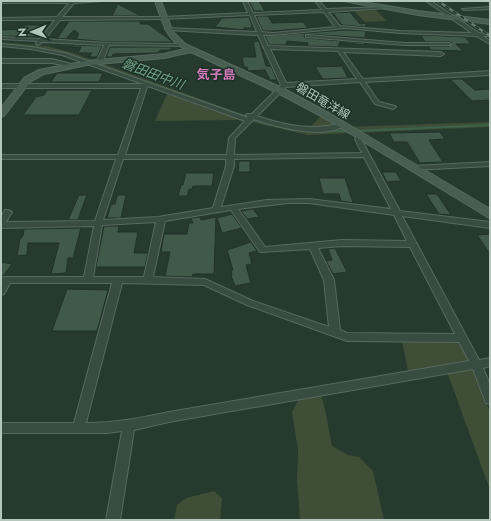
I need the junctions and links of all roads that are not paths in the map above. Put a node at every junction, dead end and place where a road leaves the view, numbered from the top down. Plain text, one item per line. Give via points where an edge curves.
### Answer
1 (11, 1) edge
2 (36, 1) edge
3 (54, 1) edge
4 (100, 1) edge
5 (158, 1) edge
6 (245, 1) edge
7 (317, 1) edge
8 (347, 1) edge
9 (428, 1) edge
10 (1, 2) edge
11 (72, 2) edge
12 (384, 8) junction
13 (490, 8) edge
14 (464, 9) dead end
15 (326, 12) junction
16 (252, 15) junction
17 (58, 18) junction
18 (164, 18) junction
19 (454, 18) junction
20 (1, 19) edge
21 (490, 22) edge
22 (338, 27) junction
23 (167, 29) junction
24 (311, 31) junction
25 (385, 31) junction
26 (421, 32) junction
27 (261, 34) junction
28 (490, 35) edge
29 (308, 36) junction
30 (479, 36) junction
31 (1, 38) edge
32 (40, 41) junction
33 (385, 43) junction
34 (490, 43) edge
35 (107, 44) junction
36 (426, 44) junction
37 (449, 44) dead end
38 (183, 45) junction
39 (1, 46) edge
40 (267, 47) junction
41 (35, 48) junction
42 (302, 48) junction
43 (193, 49) junction
44 (339, 50) junction
45 (383, 52) junction
46 (441, 54) dead end
47 (1, 62) edge
48 (94, 62) junction
49 (72, 65) junction
50 (490, 73) edge
51 (361, 81) junction
52 (146, 85) junction
53 (1, 86) edge
54 (22, 86) junction
55 (282, 87) junction
56 (393, 106) dead end
57 (1, 114) edge
58 (250, 118) junction
59 (342, 125) junction
60 (359, 136) junction
61 (366, 155) junction
62 (1, 157) edge
63 (120, 157) junction
64 (230, 157) junction
65 (490, 164) edge
66 (413, 168) junction
67 (234, 208) junction
68 (216, 210) junction
69 (8, 212) dead end
70 (396, 213) junction
71 (490, 214) edge
72 (161, 218) junction
73 (98, 224) junction
74 (1, 225) edge
75 (490, 225) edge
76 (413, 244) junction
77 (313, 246) junction
78 (4, 280) edge
79 (88, 280) junction
80 (118, 280) junction
81 (148, 280) junction
82 (1, 292) edge
83 (335, 333) junction
84 (462, 338) junction
85 (490, 362) edge
86 (476, 364) junction
87 (490, 399) edge
88 (129, 426) junction
89 (1, 428) edge
90 (79, 428) junction
91 (113, 520) edge

1 - 2 street
2 - 3 street
4 - 11 street
5 - 18 main road, 磐田竜洋線
6 - 16 street
7 - 15 street
8 - 12 main road
9 - 19 street
10 - 11 street
11 - 17 street
12 - 15 street
12 - 19 main road
13 - 14 street
15 - 16 street
15 - 22 street
16 - 18 street
16 - 27 street
17 - 18 street
17 - 20 street
17 - 32 street
18 - 23 main road, 磐田竜洋線
19 - 21 main road
19 - 30 street
22 - 24 street
22 - 25 street
23 - 27 street
23 - 38 main road, 磐田竜洋線
24 - 27 street
24 - 29 street
25 - 26 street
25 - 33 street
26 - 30 street
26 - 36 street
27 - 40 street
28 - 30 street
29 - 33 street
29 - 42 street
30 - 34 street
31 - 32 street
32 - 35 street
32 - 41 street
33 - 36 street
33 - 45 street
35 - 38 street
35 - 48 street
36 - 37 street
38 - 43 main road, 磐田竜洋線
39 - 41 street
40 - 42 street
40 - 55 street
41 - 48 street
42 - 44 street
43 - 48 main road via 164,56
43 - 55 main road, 磐田竜洋線
44 - 45 street
44 - 51 street
45 - 46 street
47 - 49 street via 52,61
48 - 49 main road
48 - 52 street
48 - 58 street
49 - 54 main road via 42,72 27,80
50 - 51 street
51 - 55 street
51 - 56 street via 378,103
52 - 54 street
52 - 58 street
52 - 63 street
53 - 54 street
54 - 57 main road
55 - 58 street
55 - 59 main road, 磐田竜洋線
58 - 59 street via 309,129
58 - 64 street via 232,138
59 - 60 main road, 磐田竜洋線
60 - 61 street
60 - 66 main road, 磐田竜洋線
61 - 64 street
61 - 70 street
62 - 63 street
63 - 64 street
63 - 73 street
64 - 68 street via 230,166
65 - 66 street
66 - 71 main road, 磐田竜洋線
67 - 68 street
67 - 70 street via 276,202 309,201
67 - 77 street via 263,250
68 - 72 street
69 - 74 street
70 - 75 street
70 - 76 street
72 - 73 street
72 - 81 street
73 - 74 street
73 - 79 street
76 - 77 street via 342,243
76 - 84 street
77 - 83 street via 329,280
78 - 79 street
78 - 82 street
79 - 80 street
80 - 81 street
80 - 90 street
81 - 83 street via 205,282 250,302
83 - 84 street via 347,337
84 - 86 street
85 - 86 street
86 - 87 street
86 - 88 street
88 - 90 street
88 - 91 street
89 - 90 street

